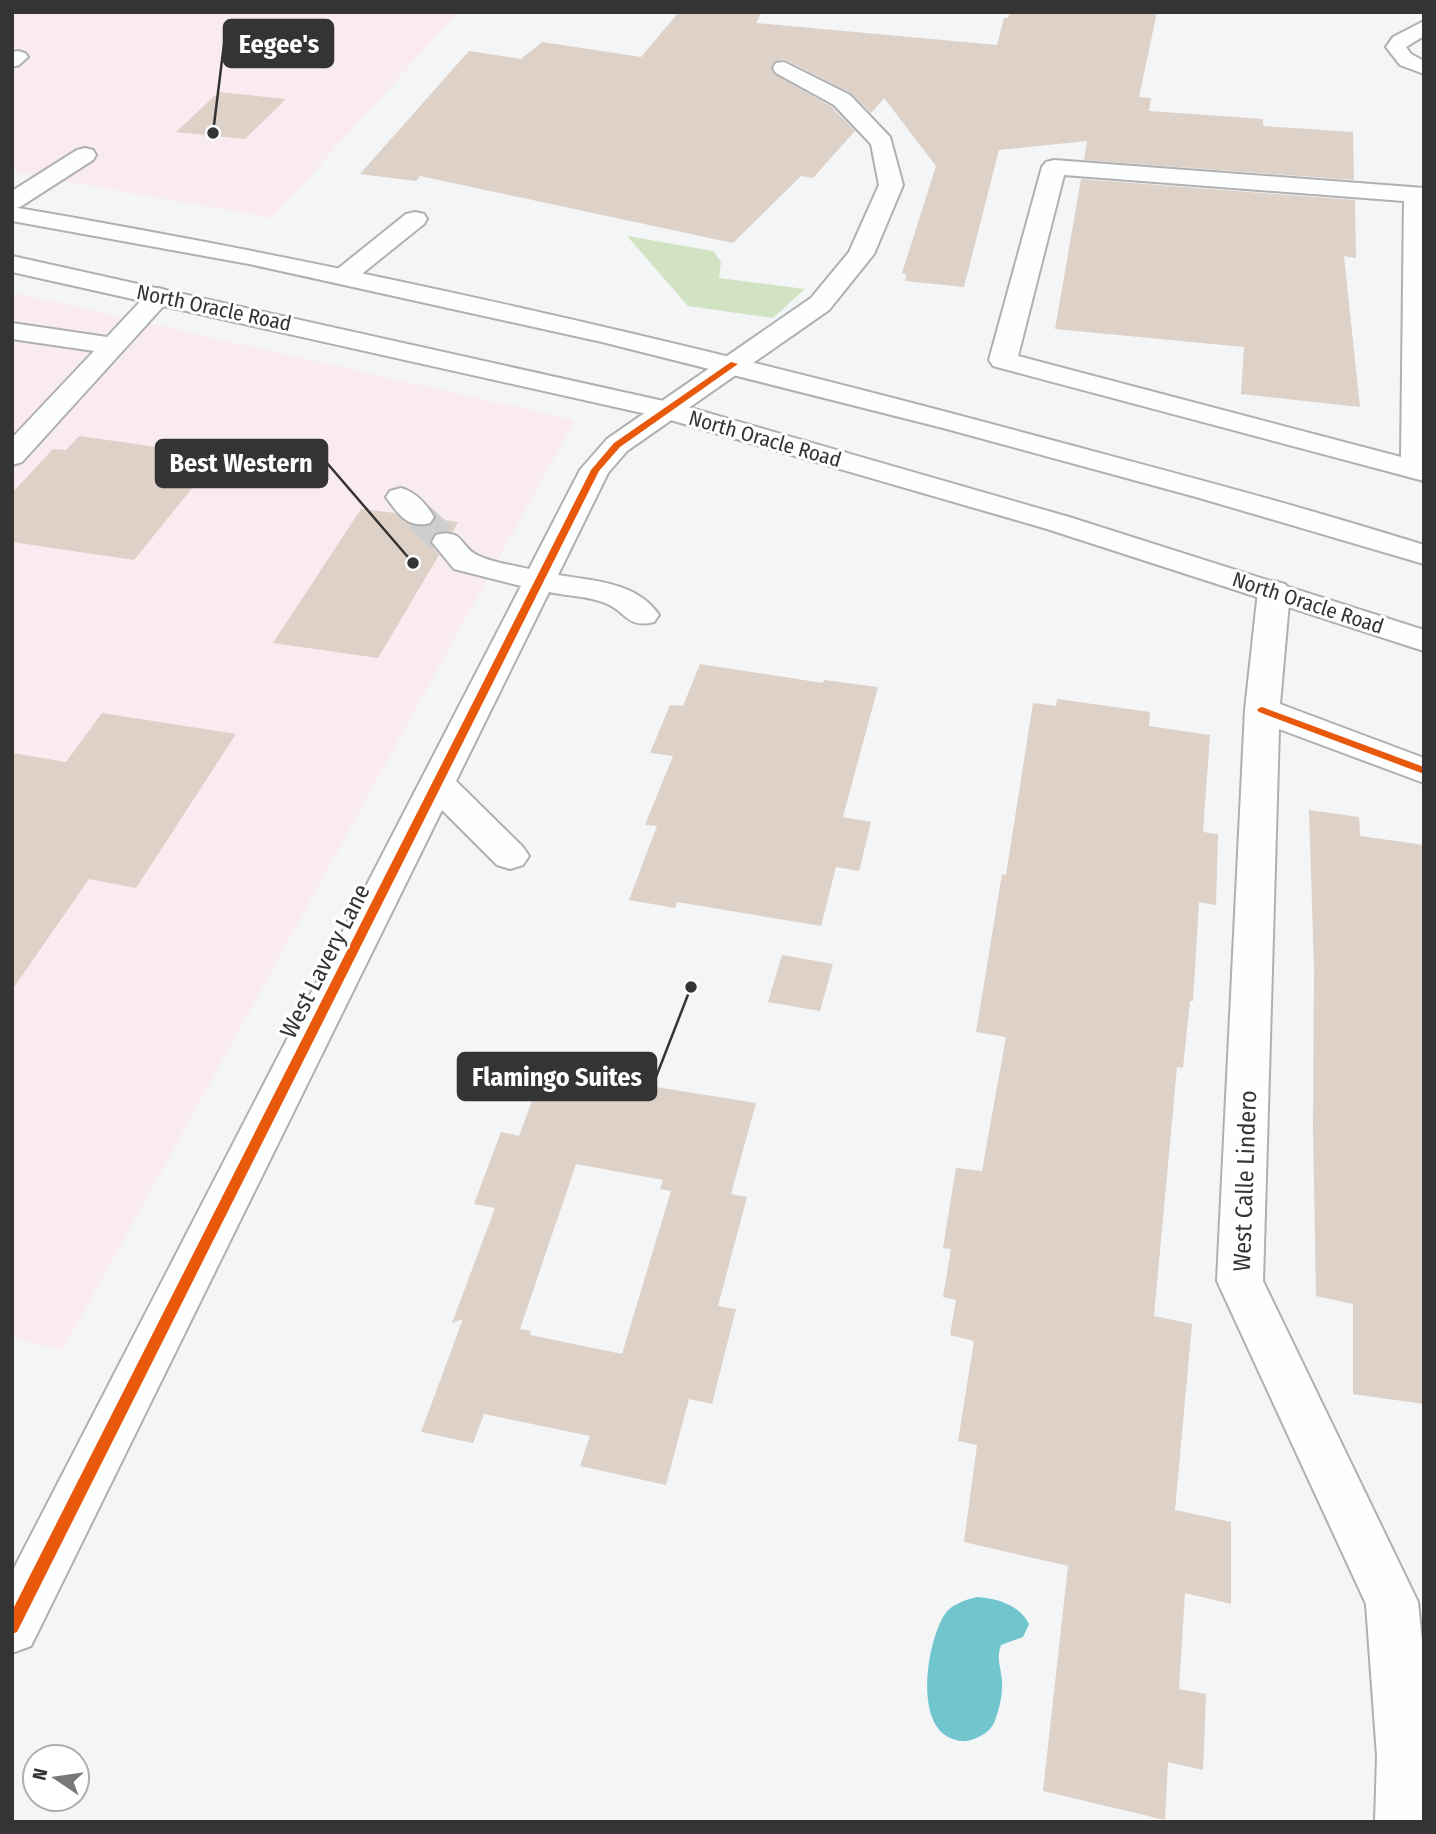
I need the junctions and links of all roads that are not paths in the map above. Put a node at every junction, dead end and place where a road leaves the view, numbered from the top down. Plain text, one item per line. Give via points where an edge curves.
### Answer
1 (1424, 27) edge
2 (784, 68) dead end
3 (1424, 68) edge
4 (85, 155) dead end
5 (1420, 195) edge
6 (12, 202) edge
7 (12, 214) edge
8 (415, 219) dead end
9 (12, 264) edge
10 (344, 276) junction
11 (159, 296) junction
12 (12, 331) edge
13 (114, 346) junction
14 (734, 364) junction
15 (1420, 400) edge
16 (667, 411) junction
17 (12, 456) edge
18 (1420, 470) edge
19 (447, 542) tunnel mouth
20 (1424, 555) edge
21 (539, 581) junction
22 (1274, 591) junction
23 (643, 615) dead end
24 (1424, 641) edge
25 (1262, 710) junction
26 (1424, 771) edge
27 (438, 784) junction
28 (510, 856) dead end
29 (12, 1627) edge
30 (1414, 1758) edge
31 (1403, 1822) edge

1 - 3 main road via 1396,47 1398,54
2 - 14 main road, West Lavery Lane via 842,100 882,142 891,185 861,254 820,304
4 - 6 main road
5 - 15 main road
5 - 18 main road via 1054,167 1003,360
7 - 10 main road
8 - 10 main road
9 - 11 main road, North Oracle Road
10 - 14 main road
11 - 13 main road
11 - 16 main road, North Oracle Road
12 - 13 main road
13 - 17 main road
14 - 16 main road, West Lavery Lane
14 - 20 main road
15 - 18 main road
16 - 21 main road, West Lavery Lane via 617,445 595,470
16 - 22 main road, North Oracle Road via 1058,523
19 - 21 main road via 465,562
21 - 23 main road via 616,596
21 - 27 main road, West Lavery Lane
22 - 24 main road, North Oracle Road
22 - 25 main road, West Calle Lindero
25 - 26 main road
25 - 30 main road, West Calle Lindero via 1240,1281 1392,1602
27 - 28 main road
27 - 29 main road, West Lavery Lane
30 - 31 main road, West Calle Lindero

